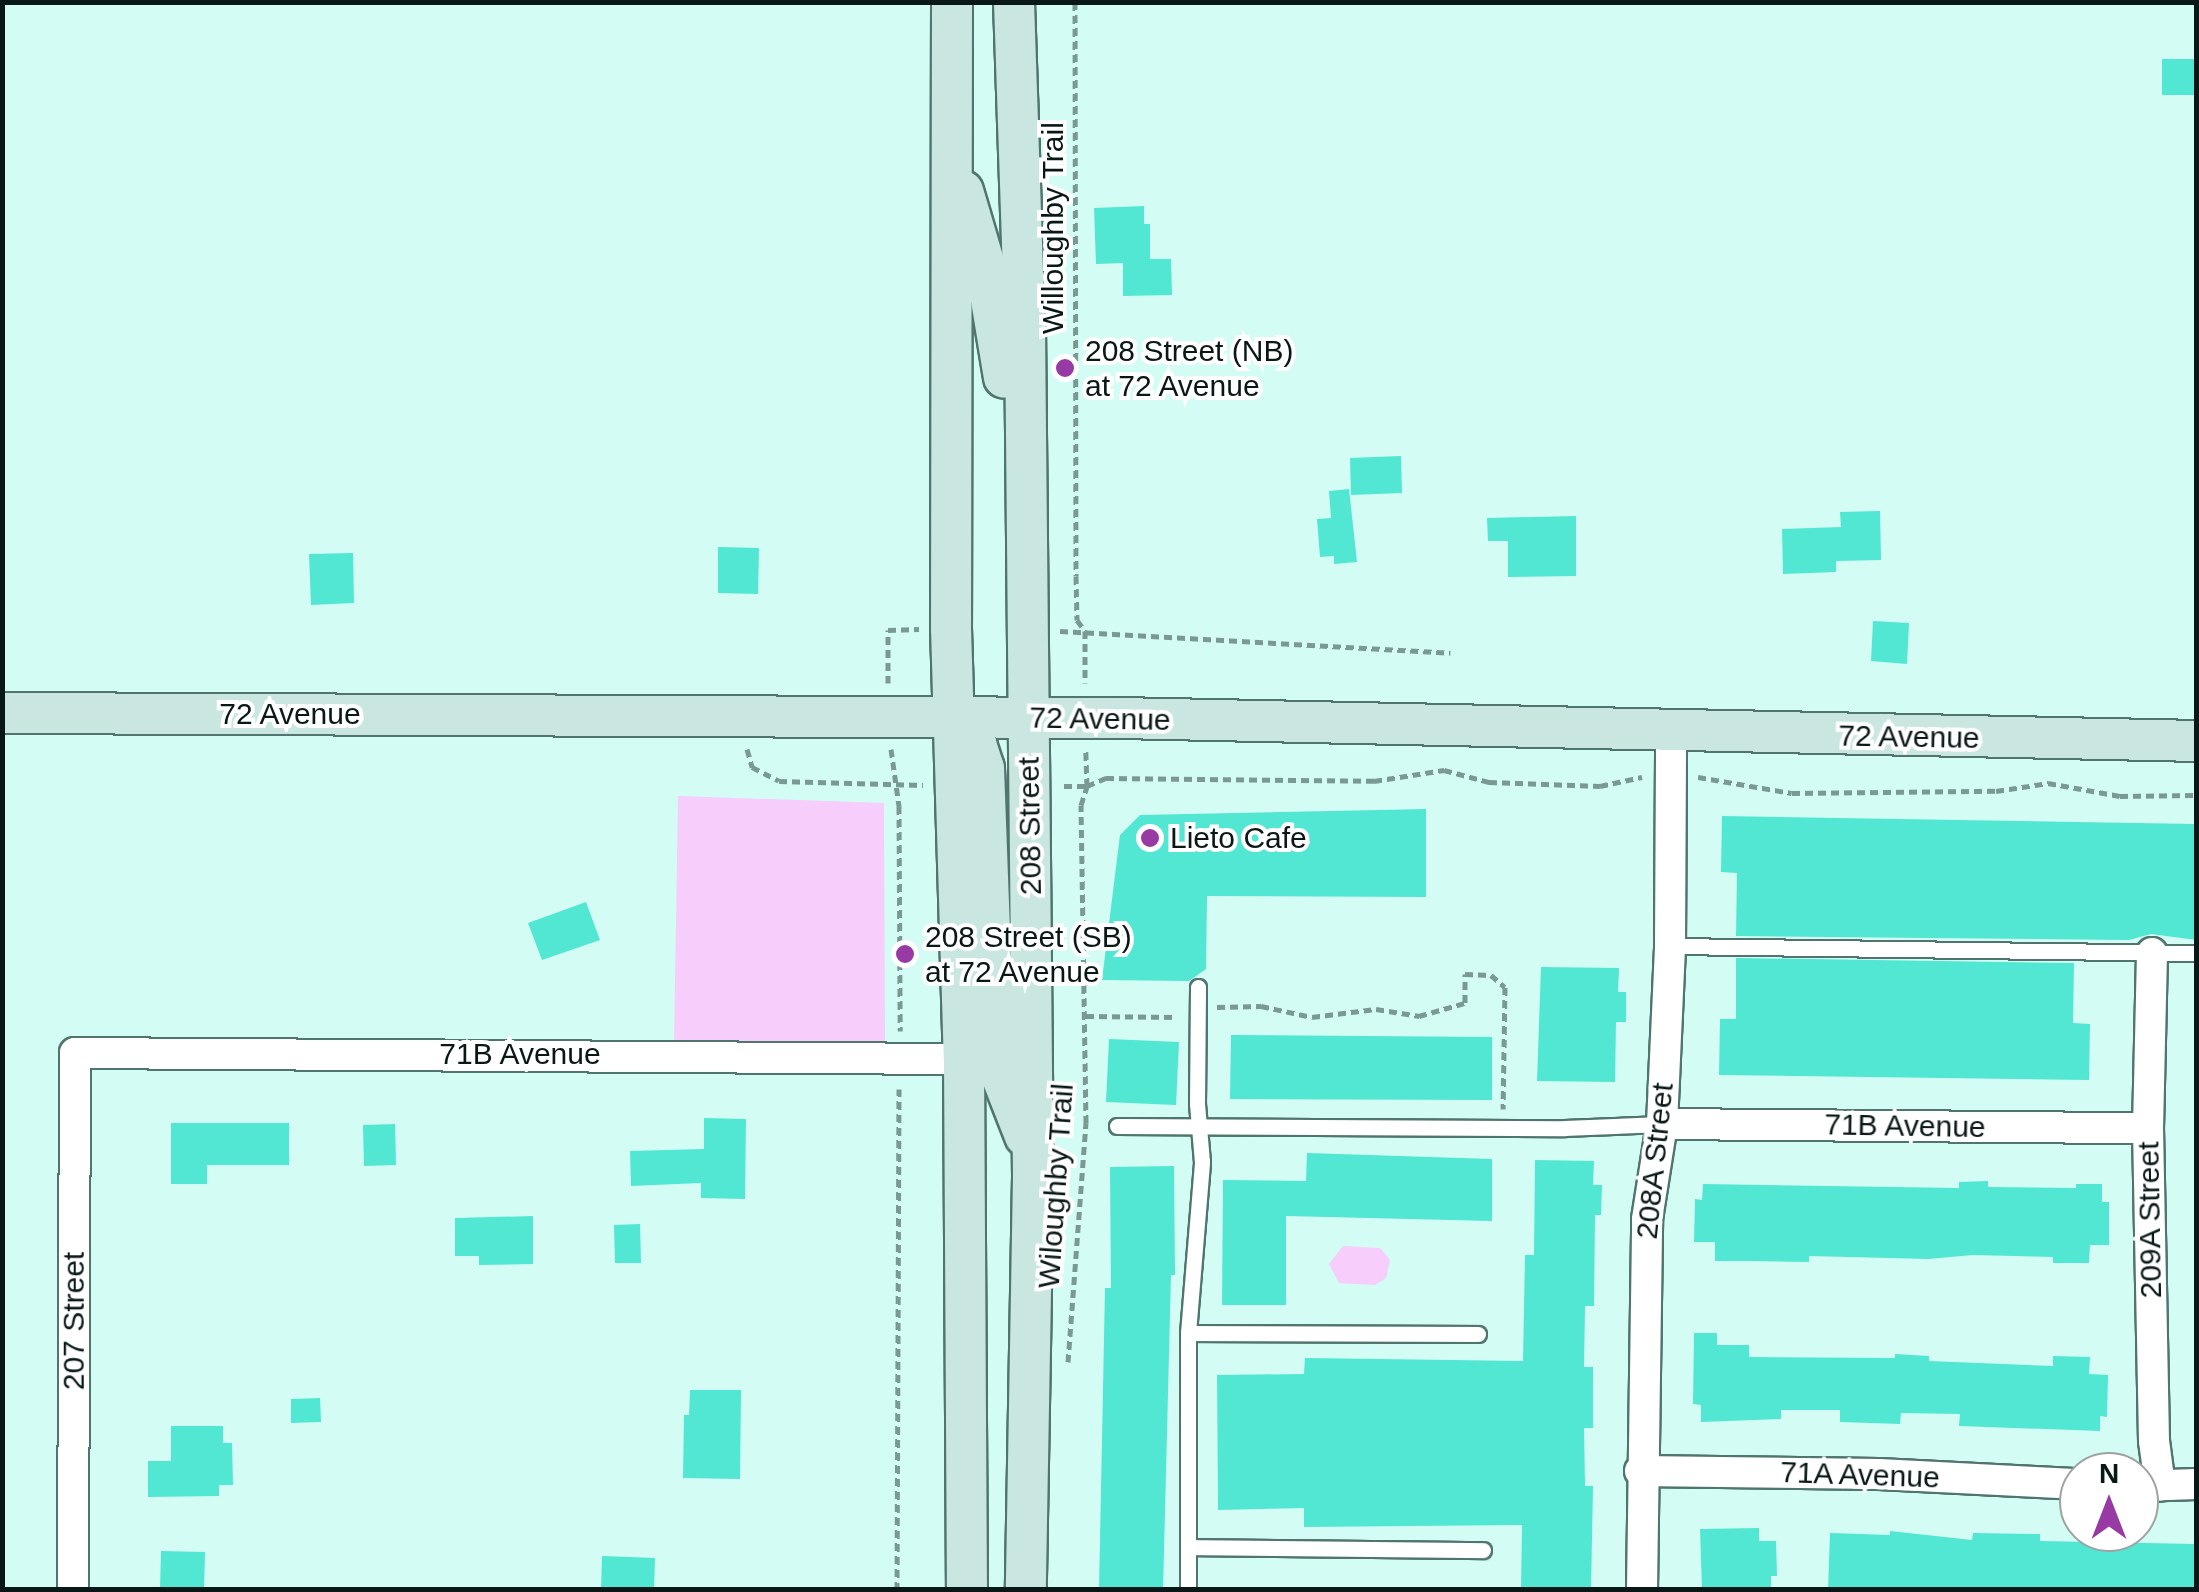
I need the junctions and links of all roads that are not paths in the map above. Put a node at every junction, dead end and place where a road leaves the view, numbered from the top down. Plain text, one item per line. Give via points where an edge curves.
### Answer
1 (952, 2) edge
2 (1014, 2) edge
3 (951, 148) junction
4 (2, 713) edge
5 (952, 717) junction
6 (1028, 718) junction
7 (1671, 732) junction
8 (2196, 741) edge
9 (1670, 946) junction
10 (2152, 953) junction
11 (2196, 953) edge
12 (1198, 988) dead end
13 (76, 1053) joint
14 (964, 1060) junction
15 (1662, 1124) junction
16 (1117, 1126) dead end
17 (1200, 1127) junction
18 (2148, 1128) junction
19 (1034, 1176) junction
20 (1188, 1333) junction
21 (1478, 1334) dead end
22 (2153, 1452) edge
23 (1640, 1471) junction
24 (2059, 1483) edge
25 (2196, 1484) edge
26 (2159, 1486) edge
27 (1188, 1547) junction
28 (1483, 1550) dead end
29 (73, 1590) edge
30 (967, 1590) edge
31 (1026, 1590) edge
32 (1188, 1590) edge
33 (1642, 1590) edge

1 - 3 main road
2 - 6 main road, 208 Street
3 - 5 main road
3 - 6 main road via 986,268 1004,375 1003,630
4 - 5 main road, 72 Avenue
5 - 6 main road, 72 Avenue
5 - 14 main road
5 - 19 main road via 976,744 984,768 994,1042
6 - 7 main road, 72 Avenue
6 - 19 main road, 208 Street
7 - 8 main road, 72 Avenue
7 - 9 street, 208A Street
9 - 10 lane
9 - 15 street, 208A Street
10 - 11 lane
10 - 18 street, 209A Street
12 - 17 lane
13 - 14 street, 71B Avenue
13 - 29 street, 207 Street
14 - 30 main road
15 - 17 lane
15 - 18 street, 71B Avenue
15 - 23 street, 208A Street via 1646,1219
16 - 17 lane
17 - 20 lane
18 - 22 street, 209A Street
19 - 31 main road, 208 Street
20 - 21 lane
20 - 27 lane
23 - 24 street, 71A Avenue
23 - 33 street, 208A Street
25 - 26 street
27 - 28 lane
27 - 32 lane

